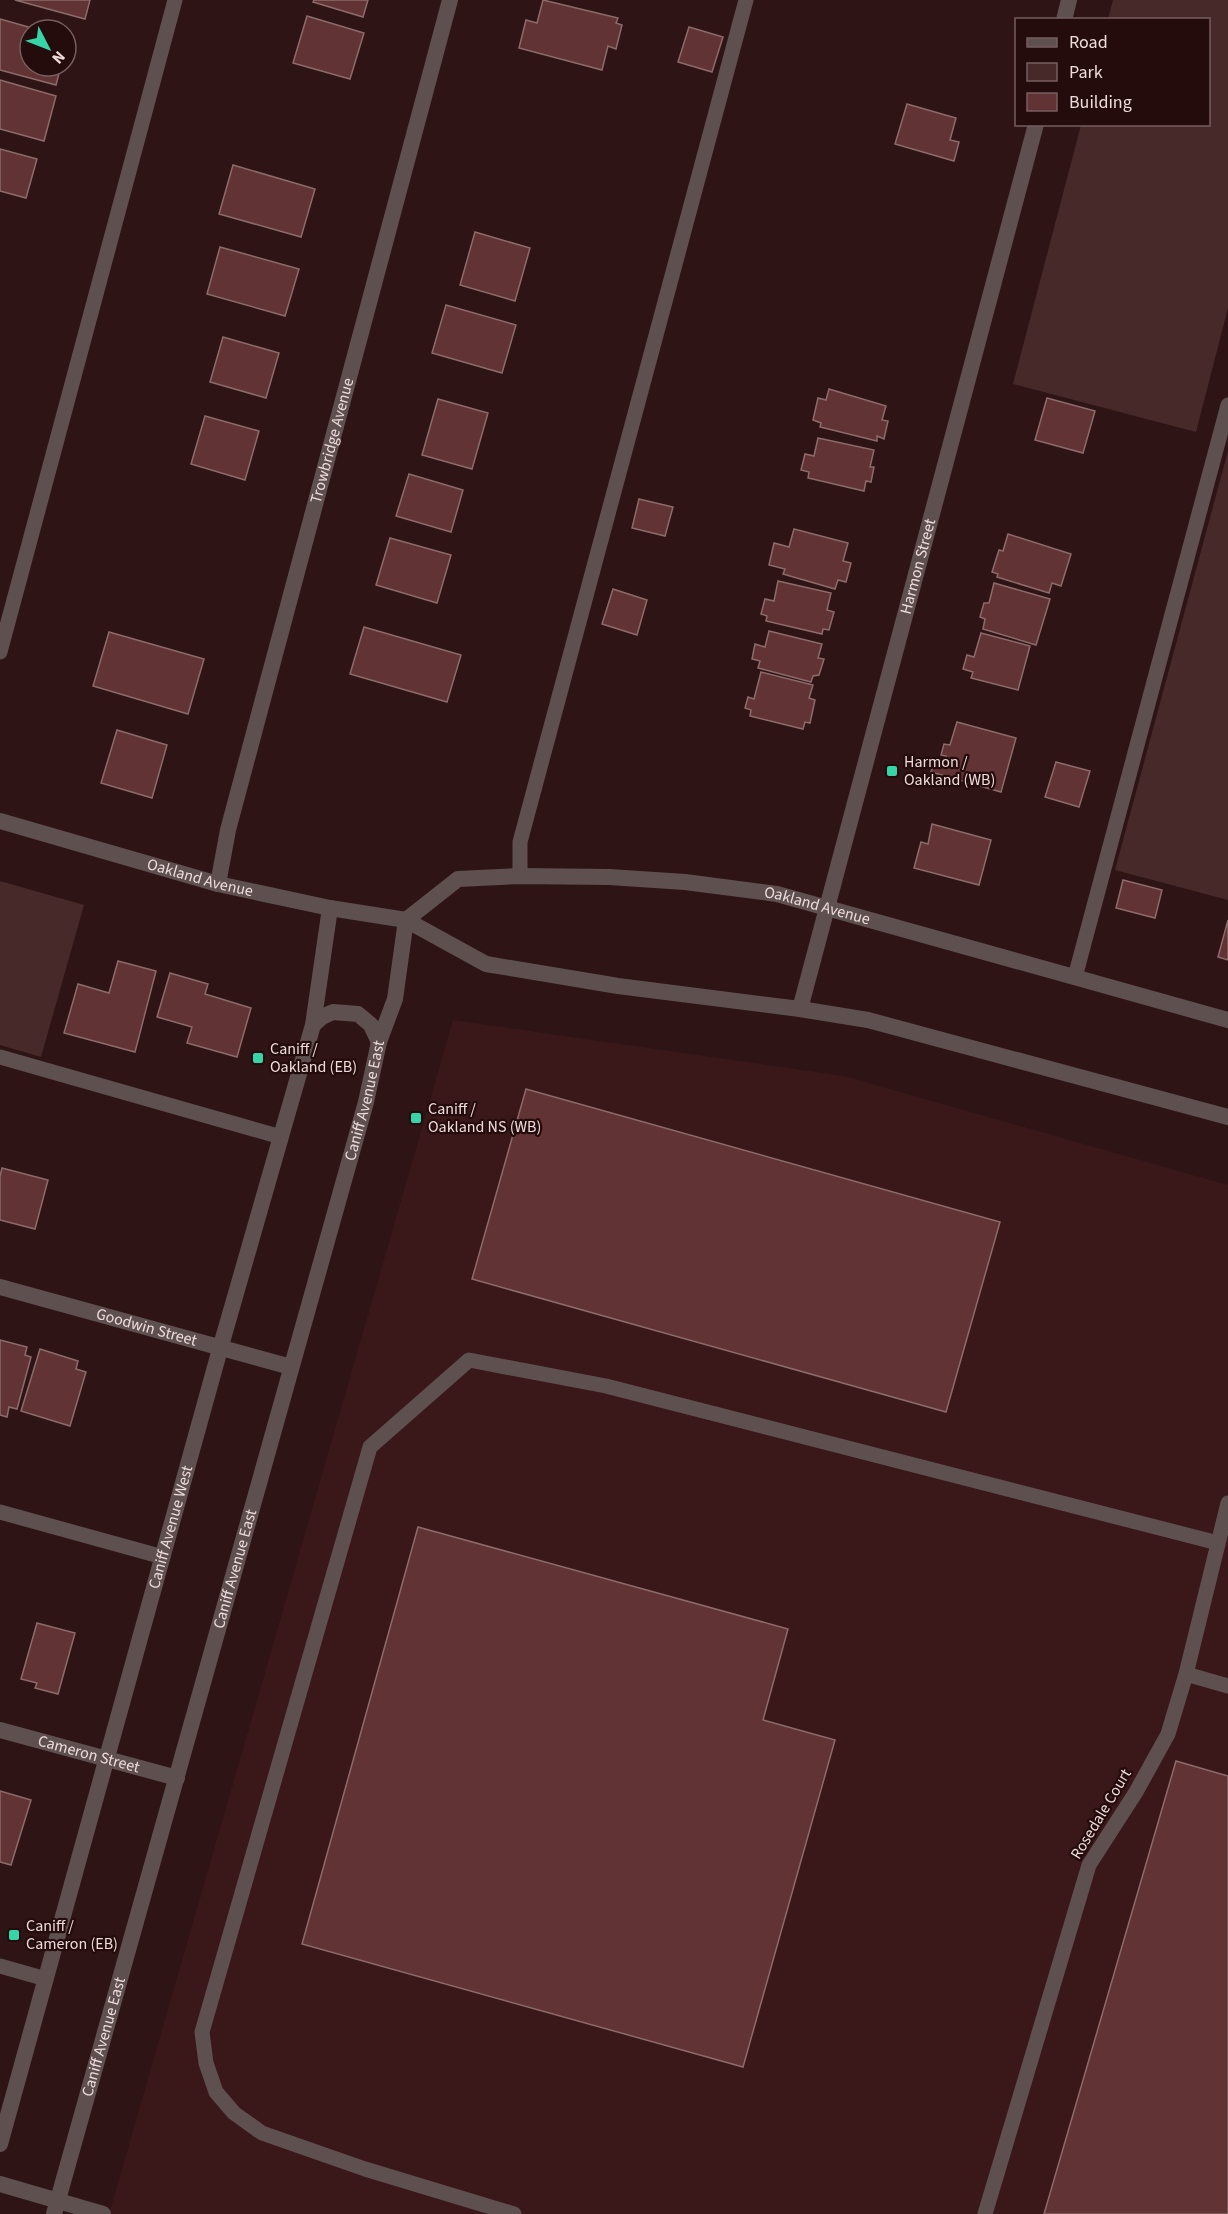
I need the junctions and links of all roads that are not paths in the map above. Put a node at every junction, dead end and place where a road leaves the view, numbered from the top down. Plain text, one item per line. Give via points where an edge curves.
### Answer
1 (175, 0) edge
2 (450, 0) edge
3 (746, 0) edge
4 (1070, 0) edge
5 (1065, 18) edge
6 (1035, 126) edge
7 (1228, 405) edge
8 (0, 652) edge
9 (0, 821) edge
10 (520, 876) junction
11 (218, 884) junction
12 (827, 907) junction
13 (330, 908) junction
14 (406, 920) junction
15 (1075, 977) junction
16 (800, 1009) junction
17 (1228, 1020) edge
18 (313, 1025) junction
19 (379, 1042) junction
20 (0, 1057) edge
21 (1228, 1117) edge
22 (281, 1137) junction
23 (0, 1287) edge
24 (220, 1349) junction
25 (291, 1367) junction
26 (1228, 1503) edge
27 (0, 1512) edge
28 (1218, 1543) junction
29 (163, 1557) junction
30 (1186, 1674) junction
31 (1228, 1686) edge
32 (0, 1730) edge
33 (107, 1759) junction
34 (177, 1778) junction
35 (0, 1966) edge
36 (46, 1979) junction
37 (0, 2144) edge
38 (0, 2184) edge
39 (56, 2207) edge
40 (103, 2214) edge
41 (514, 2214) edge
42 (985, 2214) edge

1 - 8 lane
2 - 11 street, Trowbridge Avenue via 228,830
3 - 10 lane via 520,842
4 - 5 street
6 - 12 street, Harmon Street
7 - 15 lane
9 - 11 street, Oakland Avenue
10 - 12 street, Oakland Avenue via 686,882 777,894
10 - 14 street, Oakland Avenue via 458,879
11 - 13 street, Oakland Avenue
12 - 15 street, Oakland Avenue
12 - 16 street, Harmon Street
13 - 14 street, Oakland Avenue
13 - 18 street, Caniff Avenue West
14 - 16 street, Oakland Avenue via 486,964 618,986
14 - 19 street, Caniff Avenue East via 395,999
15 - 17 street, Oakland Avenue
16 - 21 street, Oakland Avenue via 868,1020
18 - 19 street via 333,1012 358,1014 371,1025
18 - 22 street, Caniff Avenue West
19 - 25 street, Caniff Avenue East via 366,1102
20 - 22 lane
22 - 24 street, Caniff Avenue West
23 - 24 street, Goodwin Street
24 - 25 street, Goodwin Street
24 - 29 street, Caniff Avenue West
25 - 34 street, Caniff Avenue East
26 - 28 lane, Rosedale Court
27 - 29 lane
28 - 30 lane, Rosedale Court
28 - 41 lane via 606,1386 469,1360 370,1447 202,2032 206,2063 216,2092 234,2113 262,2133
29 - 33 street, Caniff Avenue West
30 - 31 lane
30 - 42 lane, Rosedale Court via 1168,1734 1089,1865
32 - 33 street, Cameron Street
33 - 34 street, Cameron Street
33 - 36 street, Caniff Avenue West
34 - 39 street, Caniff Avenue East
35 - 36 lane
36 - 37 street, Caniff Avenue West
38 - 39 street
39 - 40 street

